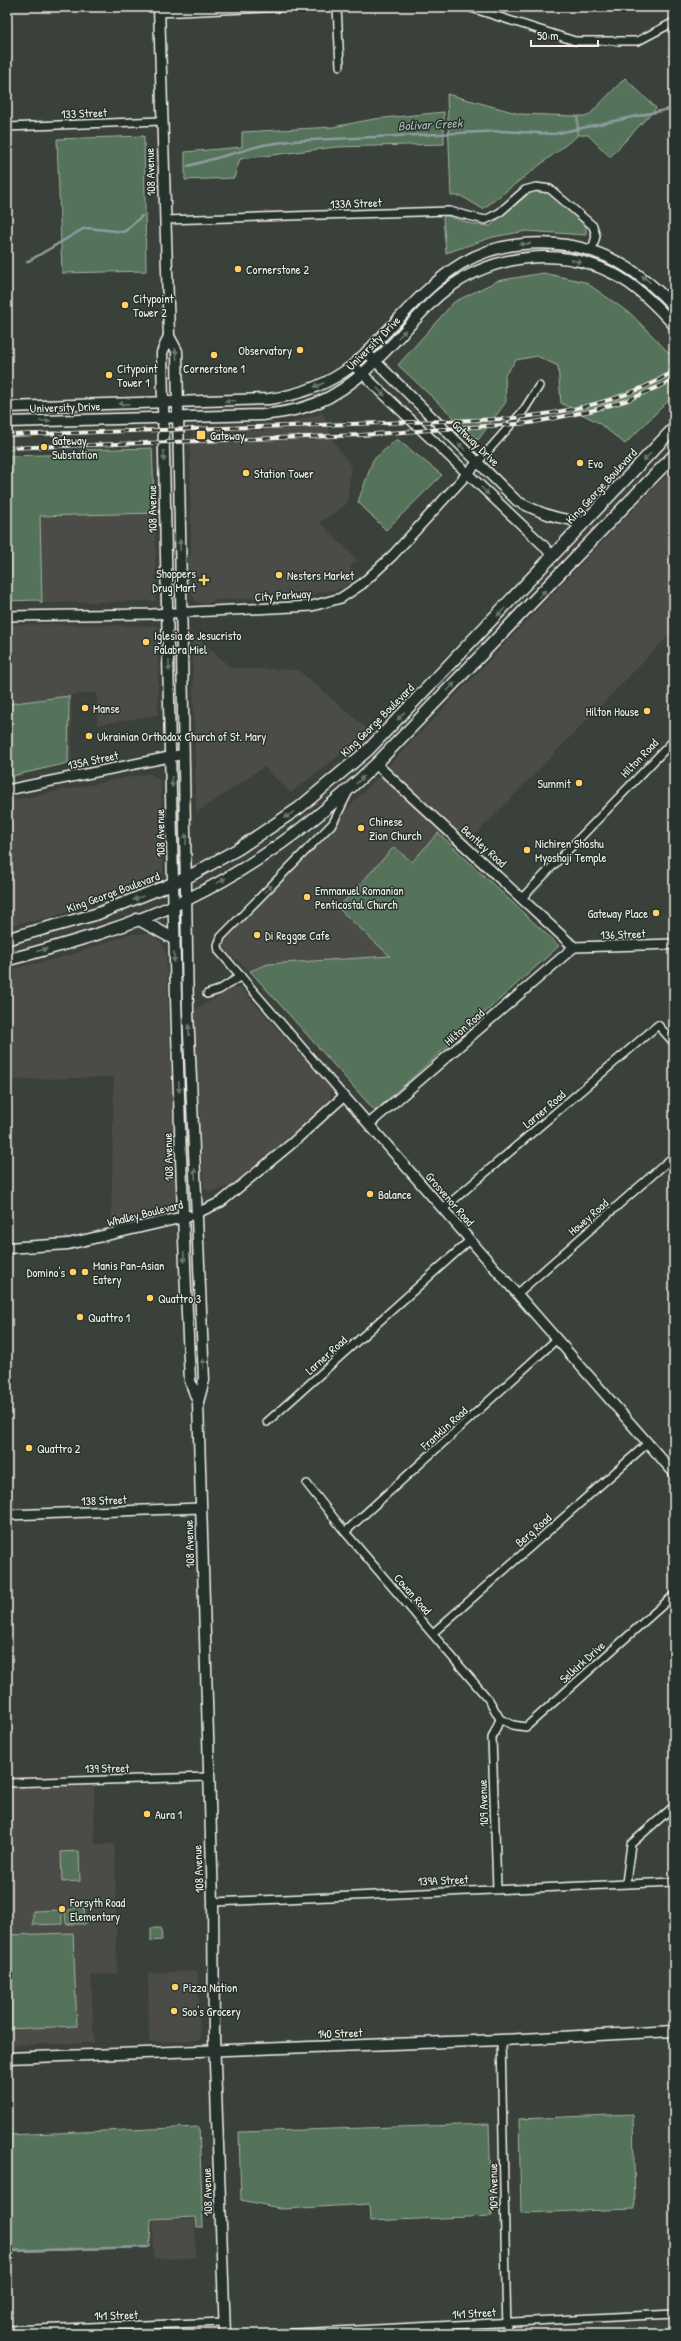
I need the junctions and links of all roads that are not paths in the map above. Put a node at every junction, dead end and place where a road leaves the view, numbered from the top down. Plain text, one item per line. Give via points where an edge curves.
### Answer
1 (289, 7) edge
2 (338, 7) edge
3 (468, 7) edge
4 (159, 10) edge
5 (674, 22) edge
6 (340, 66) dead end
7 (161, 121) junction
8 (7, 127) edge
9 (165, 220) junction
10 (592, 250) junction
11 (674, 307) edge
12 (674, 325) edge
13 (169, 336) junction
14 (366, 352) junction
15 (375, 362) junction
16 (352, 365) junction
17 (363, 374) junction
18 (538, 386) dead end
19 (178, 402) junction
20 (163, 403) junction
21 (7, 407) edge
22 (163, 417) junction
23 (178, 417) junction
24 (7, 422) edge
25 (674, 428) edge
26 (674, 455) edge
27 (478, 462) junction
28 (467, 474) junction
29 (585, 522) junction
30 (553, 558) junction
31 (182, 612) junction
32 (168, 613) junction
33 (7, 616) edge
34 (674, 740) edge
35 (184, 754) junction
36 (171, 756) junction
37 (376, 764) junction
38 (7, 790) edge
39 (348, 791) junction
40 (186, 878) junction
41 (174, 883) junction
42 (522, 898) junction
43 (187, 899) junction
44 (174, 904) junction
45 (138, 919) junction
46 (7, 939) edge
47 (174, 939) junction
48 (674, 944) edge
49 (574, 947) junction
50 (7, 960) edge
51 (241, 976) junction
52 (207, 994) dead end
53 (674, 1043) edge
54 (344, 1096) junction
55 (369, 1124) junction
56 (674, 1156) edge
57 (443, 1209) junction
58 (197, 1213) junction
59 (183, 1218) junction
60 (470, 1240) junction
61 (7, 1248) edge
62 (517, 1294) junction
63 (557, 1339) junction
64 (198, 1402) junction
65 (267, 1422) dead end
66 (648, 1443) junction
67 (674, 1473) edge
68 (307, 1484) dead end
69 (201, 1508) junction
70 (7, 1515) edge
71 (344, 1532) junction
72 (674, 1595) edge
73 (433, 1633) junction
74 (500, 1719) junction
75 (208, 1777) junction
76 (7, 1783) edge
77 (674, 1806) edge
78 (674, 1882) edge
79 (626, 1883) junction
80 (497, 1889) junction
81 (213, 1902) junction
82 (674, 2031) edge
83 (501, 2040) junction
84 (215, 2051) junction
85 (7, 2058) edge
86 (674, 2314) edge
87 (225, 2322) junction
88 (507, 2323) junction
89 (7, 2330) edge
90 (225, 2334) edge
91 (276, 2334) edge
92 (507, 2334) edge

1 - 4 street
2 - 6 street
3 - 5 street via 575,41 638,41
4 - 7 main road, 108 Avenue
7 - 8 street, 133 Street
7 - 9 main road, 108 Avenue
9 - 10 street, 133A Street via 449,211 485,220 499,213 525,190 536,187 550,189 593,226 596,236
9 - 13 main road, 108 Avenue
11 -> 10 main road, University Drive via 641,275
10 -> 14 main road, University Drive via 566,245 528,243 499,248 470,258 445,273 427,289
15 -> 12 main road, University Drive via 441,293 458,281 486,268 521,258 564,258 607,272 642,293
19 -> 13 main road, 108 Avenue via 177,351
13 - 20 main road, 108 Avenue via 162,352
14 - 15 street, Gateway Drive
14 - 16 main road, University Drive
15 - 17 main road, University Drive
27 -> 15 street, Gateway Drive
16 - 17 street
16 -> 19 main road, University Drive via 315,387 283,398
17 - 23 main road, University Drive via 328,397 303,408 263,415
17 -> 28 street
18 - 27 street, City Parkway via 524,410
19 - 20 main road, University Drive
19 - 23 main road, 108 Avenue
20 -> 21 main road, University Drive
20 - 22 main road, 108 Avenue
22 - 23 main road, University Drive
24 -> 22 main road, University Drive
22 -> 32 main road, 108 Avenue
31 -> 23 main road, 108 Avenue
25 -> 29 main road, King George Boulevard
37 -> 26 main road
27 - 28 street, City Parkway
27 - 29 street, Gateway Drive via 517,501 558,520
28 -> 30 street
28 - 31 street, City Parkway via 393,555 362,584 341,598 312,606
29 - 30 main road, King George Boulevard
30 -> 40 main road, King George Boulevard via 368,750 299,808 238,849
31 - 32 street, City Parkway
31 - 35 main road, 108 Avenue
32 - 33 street, City Parkway
32 -> 36 main road, 108 Avenue
34 - 42 street, Hilton Road
35 - 36 street, 135A Street
40 -> 35 main road, 108 Avenue
36 - 38 street, 135A Street
36 -> 41 main road, 108 Avenue
39 -> 37 main road
37 - 42 street, Bentley Road
43 -> 39 main road via 285,842
51 -> 39 street, Grosvenor Road via 219,951 221,937 333,823
40 - 41 main road, King George Boulevard
40 - 43 main road, 108 Avenue
41 - 44 main road, 108 Avenue
41 -> 46 main road, King George Boulevard via 97,914
42 - 49 street, Bentley Road
43 - 44 main road
58 -> 43 main road, 108 Avenue via 188,1011
44 - 45 main road
44 - 47 main road, 108 Avenue
45 - 47 main road
50 -> 45 main road
47 -> 59 main road, 108 Avenue
48 - 49 street, 136 Street
49 - 55 street, Hilton Road
51 - 52 street via 219,990
51 - 54 street, Grosvenor Road
53 - 57 street, Larner Road via 658,1025
54 - 55 street, Grosvenor Road
54 - 58 street, Whalley Boulevard via 221,1202
55 - 57 street, Grosvenor Road
56 - 62 street, Howey Road
57 - 60 street, Grosvenor Road
58 - 59 main road, Whalley Boulevard
64 -> 58 main road, 108 Avenue via 204,1380
59 - 61 main road, Whalley Boulevard via 68,1244
59 -> 64 main road, 108 Avenue via 190,1381
60 - 62 street, Grosvenor Road
60 - 65 street, Larner Road
62 - 63 street, Grosvenor Road
63 - 66 street, Grosvenor Road
63 - 71 street, Franklin Road
64 - 69 main road, 108 Avenue
66 - 67 street, Grosvenor Road
66 - 73 street, Berg Road
68 - 71 street, Cowan Road
69 - 70 street, 138 Street
69 - 75 main road, 108 Avenue
71 - 73 street, Cowan Road
72 - 74 street, Selkirk Drive via 526,1727
73 - 74 street, Cowan Road via 489,1700
74 - 80 street, 109 Avenue via 492,1738
75 - 76 street, 139 Street
75 - 81 main road, 108 Avenue
77 - 79 street via 631,1844
78 - 79 street, 139A Street
79 - 80 street, 139A Street
80 - 81 street, 139A Street
81 - 84 main road, 108 Avenue
82 - 83 main road, 140 Street
83 - 84 main road, 140 Street
83 - 88 street, 109 Avenue
84 - 85 main road, 140 Street
84 - 87 main road, 108 Avenue
86 - 88 street, 141 Street
87 - 89 street, 141 Street
87 - 90 main road, 108 Avenue
88 - 91 street, 141 Street
88 - 92 street, 109 Avenue

